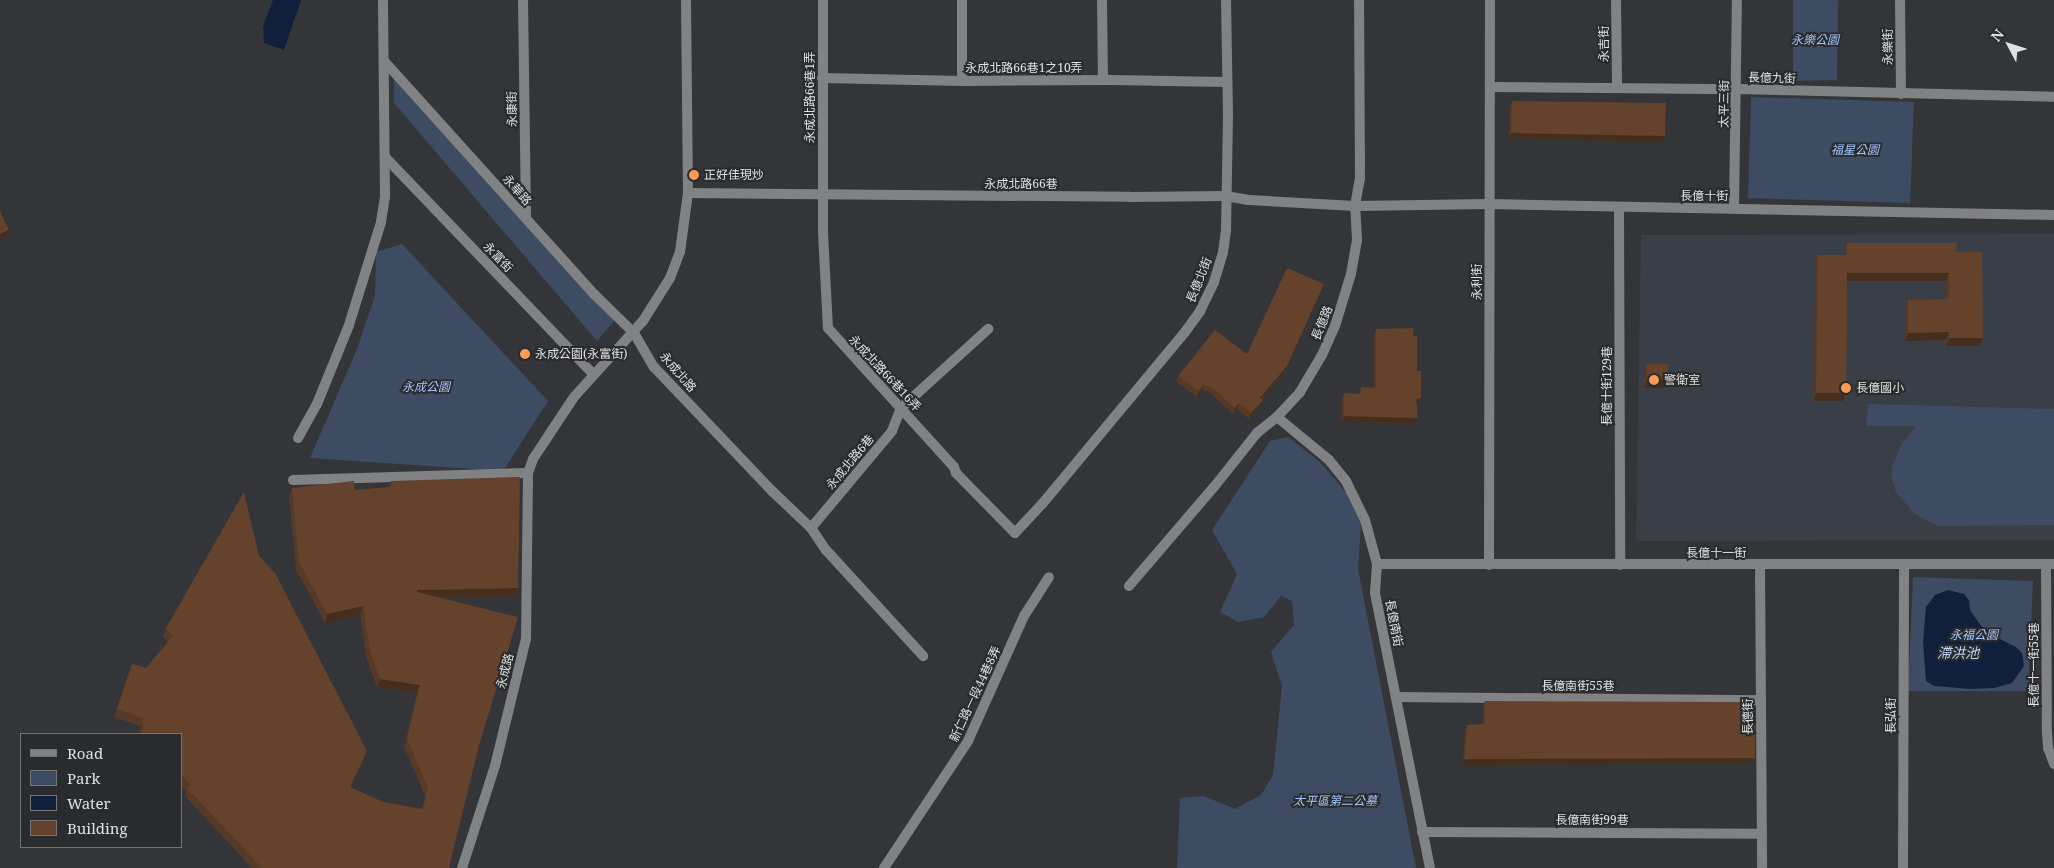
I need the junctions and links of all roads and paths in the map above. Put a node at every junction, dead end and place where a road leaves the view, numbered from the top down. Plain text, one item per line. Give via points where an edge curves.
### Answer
1 (383, 0) edge
2 (523, 0) edge
3 (686, 0) edge
4 (822, 0) edge
5 (962, 0) edge
6 (1102, 0) edge
7 (1226, 0) edge
8 (1359, 0) edge
9 (1490, 0) edge
10 (1616, 0) edge
11 (1736, 0) edge
12 (1900, 0) edge
13 (385, 62) junction
14 (822, 78) junction
15 (1103, 80) junction
16 (962, 81) junction
17 (1226, 82) junction
18 (1490, 87) junction
19 (1617, 87) junction
20 (1737, 89) junction
21 (1901, 94) junction
22 (2054, 97) edge
23 (385, 157) junction
24 (688, 193) junction
25 (822, 193) junction
26 (1226, 196) junction
27 (1489, 204) junction
28 (1355, 206) junction
29 (1619, 208) junction
30 (1734, 208) junction
31 (2054, 215) edge
32 (526, 218) junction
33 (988, 329) dead end
34 (634, 332) junction
35 (593, 374) junction
36 (901, 408) junction
37 (1277, 417) junction
38 (298, 438) dead end
39 (528, 473) junction
40 (294, 480) dead end
41 (811, 528) junction
42 (1015, 533) joint
43 (1377, 564) junction
44 (2050, 564) edge
45 (1489, 565) junction
46 (1620, 565) junction
47 (1760, 565) junction
48 (1904, 565) junction
49 (1049, 577) dead end
50 (1129, 586) dead end
51 (923, 656) dead end
52 (1396, 697) junction
53 (1761, 700) junction
54 (2054, 764) edge
55 (1422, 832) junction
56 (1762, 834) junction
57 (462, 868) edge
58 (884, 868) edge
59 (1430, 868) edge
60 (1762, 868) edge
61 (1903, 868) edge

1 - 13 street
2 - 32 street, 永康街
3 - 24 street
4 - 14 street, 永成北路66巷1弄
5 - 16 street
6 - 15 street
7 - 17 street, 長億北街
8 - 28 street, 長億路 via 1360,179
9 - 18 street, 永利街
10 - 19 street, 永吉街
11 - 20 street, 太平三街
12 - 21 street, 永樂街
13 - 23 street
13 - 32 street, 永華路
14 - 16 street, 永成北路66巷1之10弄
14 - 25 street, 永成北路66巷1弄
15 - 16 street, 永成北路66巷1之10弄
15 - 17 street, 永成北路66巷1之10弄
17 - 26 street, 長億北街
18 - 19 street, 長億九街
18 - 27 street, 永利街
19 - 20 street, 長億九街
20 - 21 street, 長億九街
20 - 30 street, 太平三街
21 - 22 street, 長億九街
23 - 35 street, 永富街
23 - 38 street via 385,196 366,273 334,365
24 - 25 street, 永成北路66巷
24 - 34 street via 680,252 670,278
25 - 26 street, 永成北路66巷
25 - 36 street, 永成北路66巷16弄 via 828,328
26 - 28 street, 永成北路66巷
26 - 42 street, 長億北街 via 1223,252 1214,282 1200,311 1050,495
27 - 28 street, 長億十街
27 - 29 street, 長億十街
27 - 45 street, 永利街
28 - 37 street, 長億路 via 1357,240 1351,274 1335,326 1300,392
29 - 30 street, 長億十街
29 - 46 street, 長億十街129巷
30 - 31 street, 長億十街
32 - 34 street, 永華路 via 594,295
33 - 36 street
34 - 35 street, 永成路
34 - 41 street, 永成北路 via 654,367
35 - 39 street, 永成路 via 567,406 533,459
36 - 41 street, 永成北路6巷 via 892,431
36 - 42 street, 永成北路66巷16弄 via 956,473
37 - 43 street, 長億南街 via 1329,460 1346,481 1366,520
37 - 50 street, 長億路 via 1258,432
39 - 40 street
39 - 57 street, 永成路 via 526,639 495,766
41 - 51 street, 永成北路 via 826,550
43 - 45 street, 長億十一街
43 - 52 street, 長億南街 via 1375,593
44 - 48 street, 長億十一街
44 - 54 street, 長億十一街55巷 via 2047,733
45 - 46 street, 長億十一街
46 - 47 street, 長億十一街
47 - 48 street, 長億十一街
47 - 53 street, 長德街
48 - 61 street, 長弘街
49 - 58 street, 新仁路一段44巷8弄 via 1024,616 977,724 958,759
52 - 53 street, 長億南街55巷
52 - 55 street, 長億南街
53 - 56 street, 長德街
55 - 56 street, 長億南街99巷
55 - 59 street, 長億南街
56 - 60 street, 長德街

